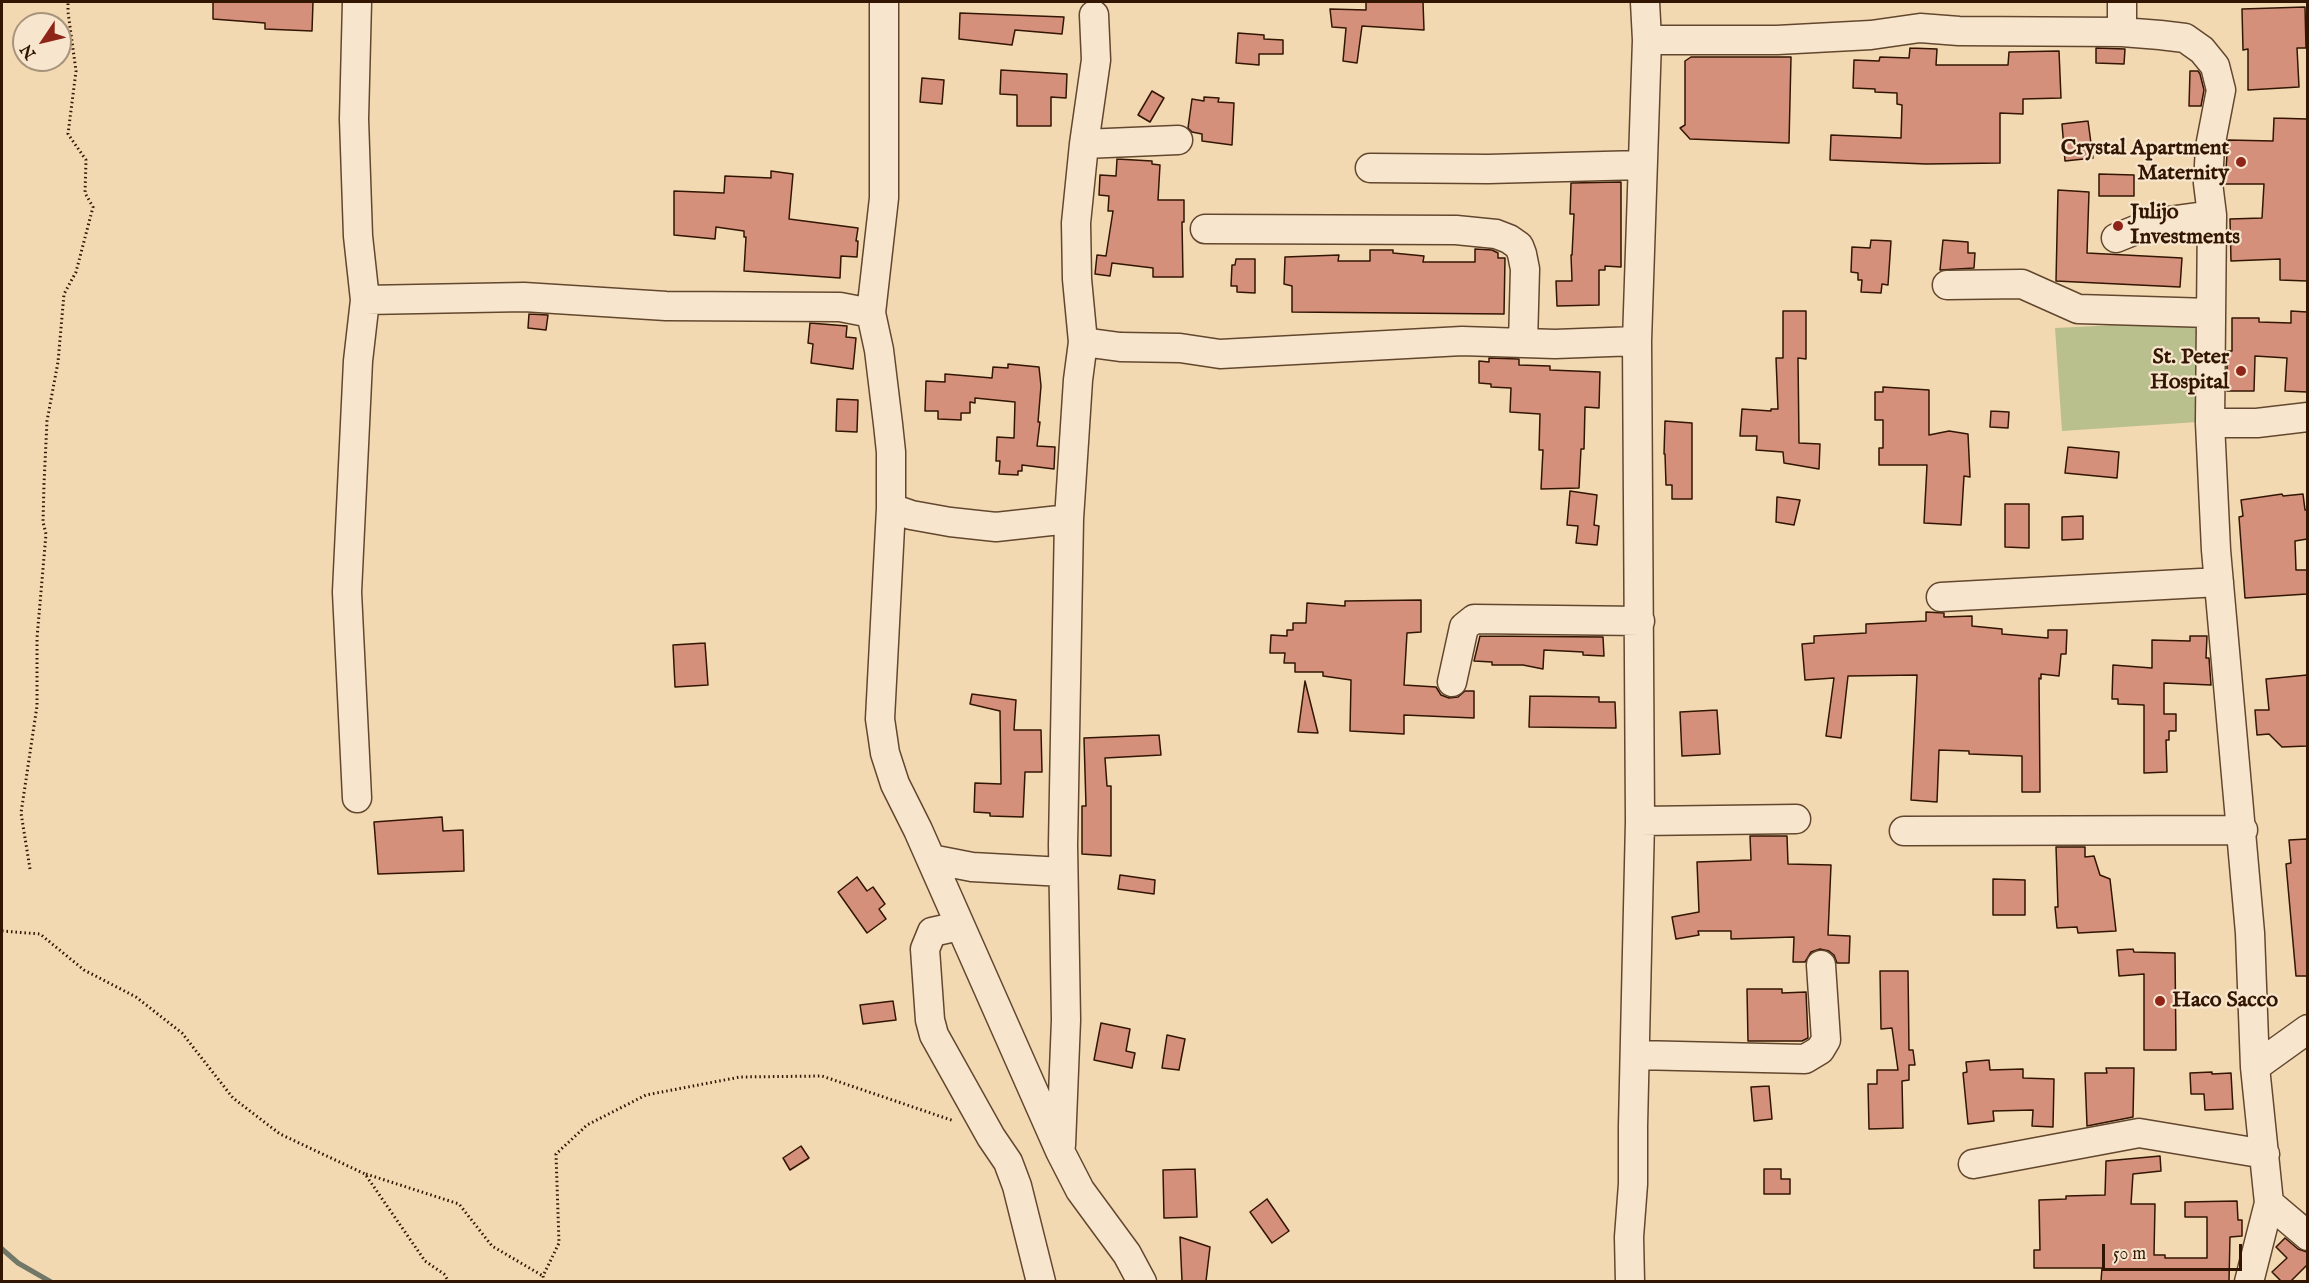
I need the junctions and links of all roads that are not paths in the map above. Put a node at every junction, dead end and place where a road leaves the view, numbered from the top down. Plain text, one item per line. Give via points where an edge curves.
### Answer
1 (357, 2) edge
2 (884, 2) edge
3 (1646, 2) edge
4 (2122, 2) edge
5 (1094, 15) dead end
6 (2122, 32) junction
7 (1647, 40) junction
8 (1178, 140) dead end
9 (1084, 144) junction
10 (1642, 165) junction
11 (1370, 168) dead end
12 (2212, 215) junction
13 (1205, 229) dead end
14 (2116, 238) dead end
15 (1947, 285) dead end
16 (364, 300) junction
17 (2210, 313) junction
18 (871, 314) junction
19 (1637, 341) junction
20 (1083, 342) junction
21 (1523, 343) junction
22 (2307, 417) edge
23 (2210, 423) junction
24 (891, 508) junction
25 (1069, 519) junction
26 (2219, 582) junction
27 (1941, 597) dead end
28 (1640, 621) junction
29 (1452, 682) dead end
30 (357, 798) dead end
31 (1796, 819) dead end
32 (1640, 821) junction
33 (2243, 830) junction
34 (1904, 831) dead end
35 (931, 859) junction
36 (1063, 872) junction
37 (959, 926) junction
38 (1821, 964) dead end
39 (2307, 1029) edge
40 (1636, 1055) junction
41 (2255, 1067) junction
42 (1060, 1150) junction
43 (2265, 1154) junction
44 (1973, 1164) dead end
45 (2269, 1203) junction
46 (2307, 1236) edge
47 (1041, 1281) edge
48 (1142, 1281) edge
49 (1630, 1281) edge
50 (2249, 1281) edge

1 - 16 street via 354,119
2 - 18 street via 884,198
3 - 7 street
4 - 6 street
5 - 9 street via 1096,60
6 - 7 street via 1959,32 1920,28 1789,39
6 - 12 street via 2185,38 2202,50 2214,66 2221,90 2210,147 2208,183
7 - 10 street
8 - 9 street
9 - 20 street via 1076,223
10 - 11 street
10 - 19 street
12 - 14 street via 2168,221
12 - 17 street
13 - 21 street via 1456,230 1496,234 1519,246 1522,254
15 - 17 street via 2022,284 2078,309
16 - 18 street via 524,297 666,306 832,306
16 - 30 street via 346,592
17 - 23 street
18 - 24 street via 891,452
19 - 21 street
19 - 28 street
20 - 21 street via 1220,354 1462,341
20 - 25 street
22 - 23 street
23 - 26 street
24 - 25 street via 911,515 996,527
24 - 35 street via 880,719 885,753 896,784
25 - 36 street
26 - 27 street
26 - 33 street
28 - 29 street via 1474,619 1464,627
28 - 32 street
31 - 32 street
32 - 40 street
33 - 34 street
33 - 41 street
35 - 36 street via 972,867
35 - 37 street
36 - 42 street via 1066,1020
37 - 42 street
37 - 47 street via 932,932 925,949 930,1020 934,1035 1008,1162
38 - 40 street via 1826,1040 1820,1050 1805,1059
39 - 41 street
40 - 49 street
41 - 43 street
42 - 48 street via 1080,1190
43 - 44 street via 2139,1133
43 - 45 street
45 - 46 street
45 - 50 street

